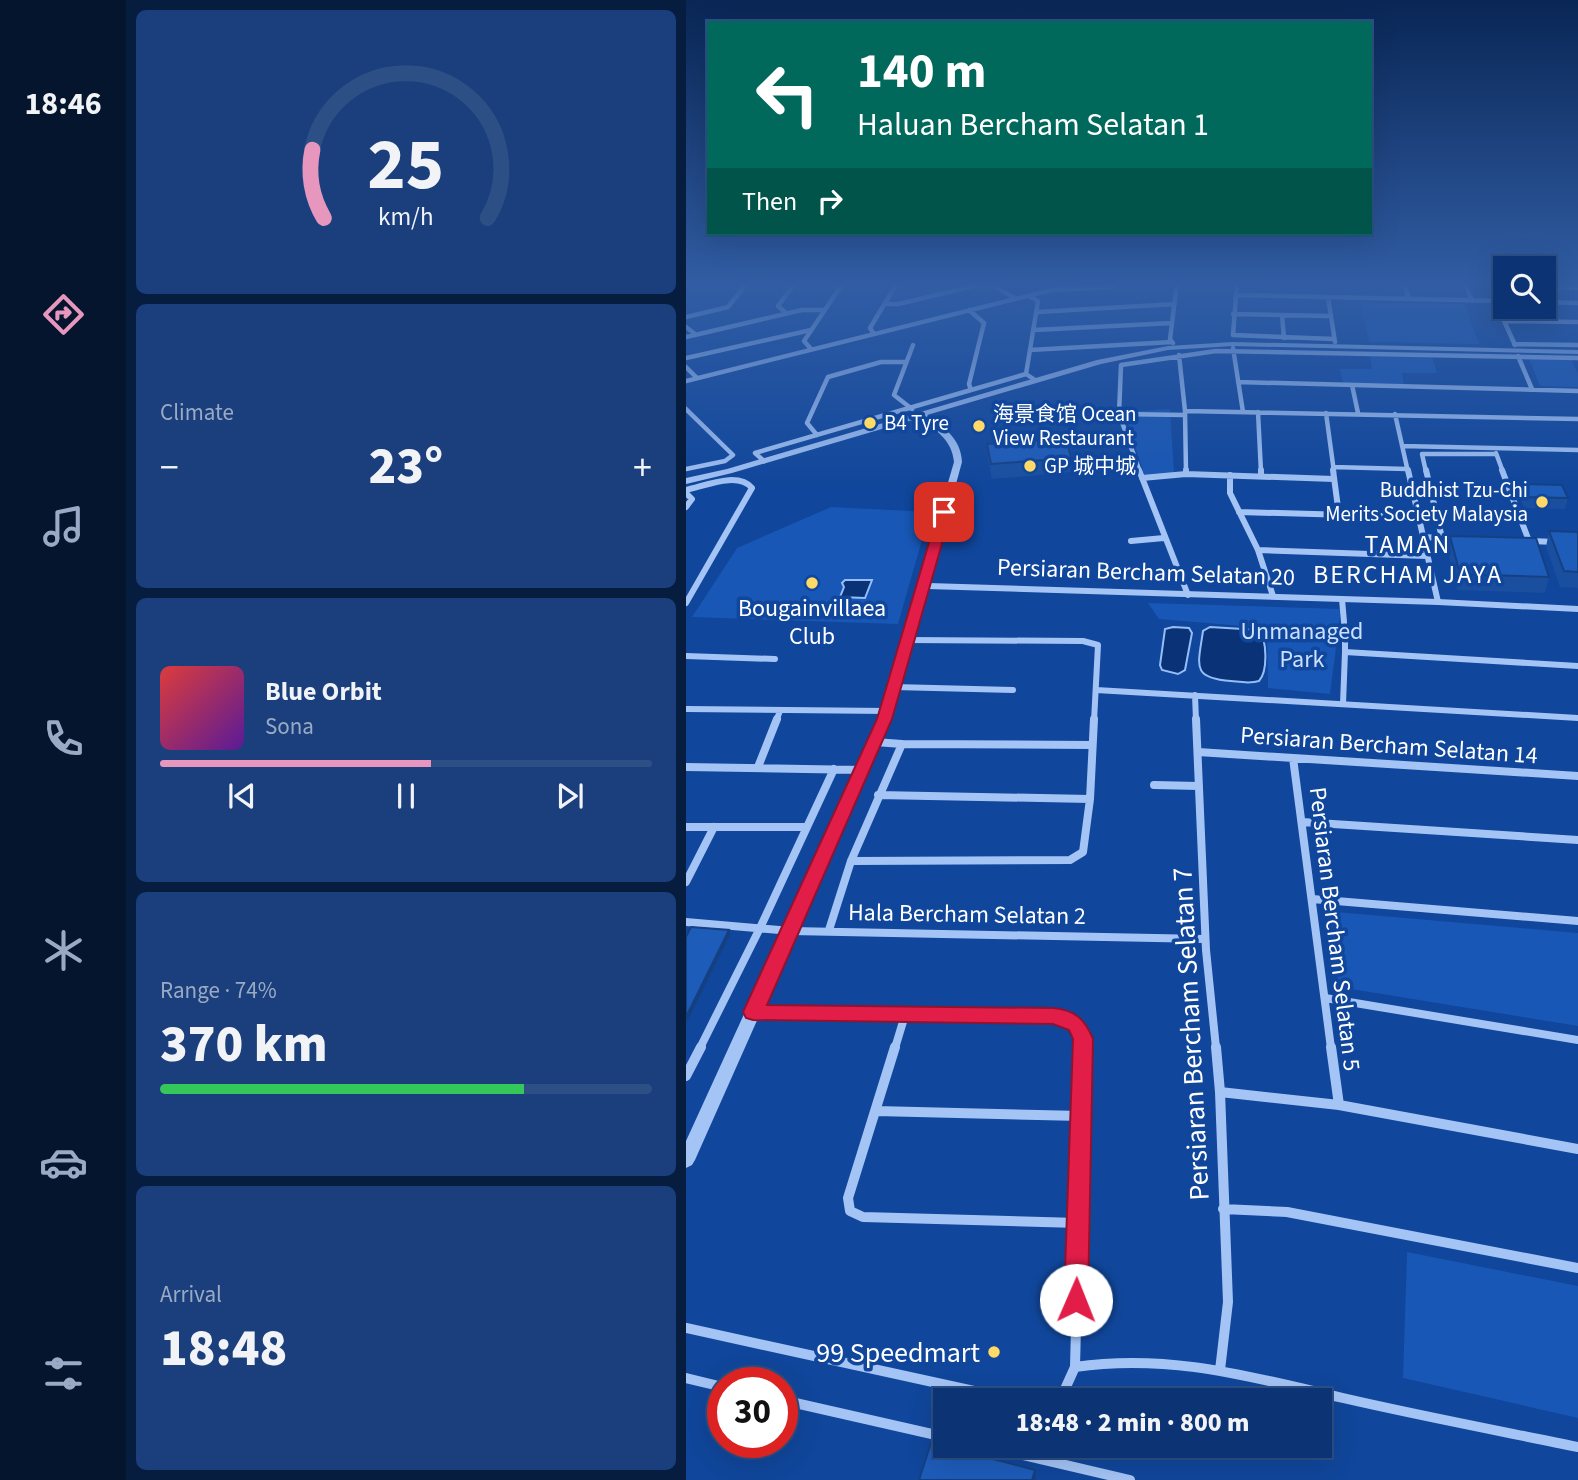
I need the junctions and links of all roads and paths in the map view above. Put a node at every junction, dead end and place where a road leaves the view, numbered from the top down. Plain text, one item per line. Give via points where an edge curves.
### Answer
1 (712, 352) edge
2 (799, 352) edge
3 (910, 352) edge
4 (977, 352) edge
5 (1030, 352) edge
6 (1141, 352) edge
7 (1194, 352) edge
8 (1236, 352) edge
9 (1374, 352) edge
10 (1460, 352) edge
11 (1517, 352) edge
12 (1532, 352) edge
13 (1179, 355) junction
14 (686, 358) edge
15 (1578, 358) edge
16 (906, 362) junction
17 (686, 368) edge
18 (1026, 374) junction
19 (698, 378) junction
20 (1035, 380) junction
21 (686, 381) edge
22 (1238, 383) junction
23 (1352, 385) junction
24 (1532, 389) junction
25 (971, 390) junction
26 (1578, 391) edge
27 (911, 408) junction
28 (686, 409) edge
29 (1243, 412) junction
30 (1258, 412) junction
31 (1185, 413) junction
32 (1326, 413) junction
33 (1357, 413) junction
34 (1119, 414) junction
35 (1395, 414) junction
36 (921, 415) junction
37 (1578, 419) edge
38 (893, 423) junction
39 (939, 427) junction
40 (817, 435) junction
41 (1402, 446) junction
42 (1578, 450) edge
43 (1495, 451) junction
44 (764, 461) junction
45 (1424, 464) junction
46 (1407, 466) junction
47 (1333, 467) junction
48 (686, 469) edge
49 (1186, 474) junction
50 (1230, 475) junction
51 (1261, 476) junction
52 (1142, 478) junction
53 (1334, 479) junction
54 (686, 481) edge
55 (686, 491) edge
56 (686, 507) edge
57 (1240, 512) junction
58 (1339, 515) junction
59 (1418, 517) junction
60 (1423, 537) junction
61 (1164, 538) junction
62 (1442, 538) junction
63 (1469, 539) edge
64 (1516, 540) edge
65 (1131, 541) dead end
66 (1529, 541) junction
67 (1566, 542) edge
68 (1258, 550) junction
69 (1427, 556) junction
70 (922, 586) junction
71 (1188, 595) junction
72 (1273, 596) junction
73 (1342, 599) junction
74 (1438, 602) junction
75 (686, 603) edge
76 (1578, 609) edge
77 (1344, 622) dead end
78 (1345, 632) dead end
79 (906, 640) junction
80 (1346, 652) junction
81 (686, 656) edge
82 (775, 660) dead end
83 (1578, 666) edge
84 (894, 687) junction
85 (1013, 690) dead end
86 (1096, 690) junction
87 (1195, 695) junction
88 (1343, 704) junction
89 (686, 709) edge
90 (780, 711) junction
91 (887, 711) junction
92 (1578, 718) edge
93 (875, 742) junction
94 (906, 744) junction
95 (1091, 745) junction
96 (1198, 752) junction
97 (1293, 758) junction
98 (686, 767) edge
99 (758, 767) junction
100 (834, 769) junction
101 (863, 770) junction
102 (1578, 776) edge
103 (1154, 785) dead end
104 (1199, 786) junction
105 (878, 795) junction
106 (1090, 799) junction
107 (1302, 822) junction
108 (686, 827) edge
109 (713, 827) junction
110 (807, 827) junction
111 (1578, 840) edge
112 (851, 861) junction
113 (686, 882) edge
114 (1312, 899) junction
115 (1578, 920) edge
116 (686, 922) edge
117 (760, 928) junction
118 (830, 930) junction
119 (791, 931) junction
120 (1205, 939) junction
121 (1325, 998) junction
122 (753, 1012) junction
123 (905, 1015) junction
124 (1578, 1040) edge
125 (686, 1076) edge
126 (1220, 1092) junction
127 (1339, 1105) junction
128 (876, 1111) junction
129 (1081, 1116) junction
130 (1578, 1149) edge
131 (686, 1160) edge
132 (1223, 1209) junction
133 (1078, 1223) junction
134 (1578, 1268) edge
135 (686, 1328) edge
136 (1075, 1367) junction
137 (1220, 1370) junction
138 (686, 1378) edge
139 (707, 1383) edge
140 (960, 1388) edge
141 (1065, 1388) edge
142 (798, 1404) edge
143 (933, 1434) edge
144 (1578, 1447) edge
145 (1059, 1458) edge
146 (1130, 1480) edge

1 - 14 street
2 - 19 street
3 - 16 street
4 - 25 street
5 - 18 street
6 - 20 street
7 - 13 street
8 - 22 street
9 - 10 street
11 - 24 street
12 - 15 street
13 - 31 street
13 - 34 street via 1121,365
16 - 27 street via 894,395
16 - 40 street via 881,362 828,377 807,424
17 - 19 street
18 - 20 street
18 - 25 street
19 - 21 street
20 - 36 street
22 - 23 street
22 - 29 street
23 - 24 street
23 - 33 street
24 - 26 street
25 - 27 street
27 - 36 street
27 - 40 street
28 - 48 street via 733,453 725,461
29 - 30 street
29 - 31 street
30 - 32 street
30 - 51 street
31 - 34 street
31 - 49 street
32 - 33 street
32 - 47 street
33 - 35 street
34 - 52 street
35 - 37 street
35 - 41 street
36 - 38 street
36 - 39 street
38 - 39 street
38 - 44 street
39 - 70 street via 955,444 958,462
40 - 44 street via 755,453
41 - 43 street
41 - 46 street
42 - 43 street
43 - 45 street via 1423,453
43 - 66 street
44 - 54 street
45 - 46 street
45 - 62 street
46 - 47 street
46 - 59 street
47 - 53 street
49 - 50 street
49 - 52 street
50 - 51 street
50 - 57 street via 1230,493
51 - 53 street
52 - 61 street
53 - 58 street
55 - 56 street via 692,499
55 - 75 street via 724,481 741,480 751,486
57 - 58 street
57 - 68 street
58 - 59 street
59 - 60 street
60 - 62 street
60 - 69 street
61 - 65 street
61 - 71 street
62 - 63 street
64 - 66 street
66 - 67 street
68 - 69 street
68 - 72 street
69 - 74 street
70 - 71 street, Persiaran Bercham Selatan 20
70 - 79 street
71 - 72 street, Persiaran Bercham Selatan 20
72 - 73 street, Persiaran Bercham Selatan 20
73 - 74 street, Persiaran Bercham Selatan 20
73 - 77 street
74 - 76 street, Persiaran Bercham Selatan 20
78 - 80 street
79 - 84 street
79 - 86 street via 1092,642 1099,650
80 - 83 street
80 - 88 street
81 - 82 street
84 - 85 street
84 - 91 street
86 - 87 street
86 - 95 street
87 - 88 street
87 - 96 street, Persiaran Bercham Selatan 7
88 - 92 street
89 - 90 street
90 - 91 street
90 - 99 street
91 - 93 street
93 - 94 street
93 - 101 street
94 - 95 street
94 - 105 street
95 - 106 street
96 - 97 street, Persiaran Bercham Selatan 14
96 - 104 street, Persiaran Bercham Selatan 7
97 - 102 street, Persiaran Bercham Selatan 14
97 - 107 street, Persiaran Bercham Selatan 5
98 - 99 street
99 - 100 street
100 - 101 street
100 - 110 street
101 - 119 street
103 - 104 street
104 - 120 street, Persiaran Bercham Selatan 7
105 - 106 street
105 - 112 street
106 - 112 street via 1083,852 1070,860
107 - 111 street
107 - 114 street, Persiaran Bercham Selatan 5
108 - 109 street
109 - 110 street
109 - 113 street
110 - 117 street
112 - 118 street
114 - 115 street
114 - 121 street, Persiaran Bercham Selatan 5
116 - 117 street, Hala Bercham Selatan 2
117 - 119 street, Hala Bercham Selatan 2
117 - 125 street
118 - 119 street, Hala Bercham Selatan 2
118 - 120 street, Hala Bercham Selatan 2
119 - 122 street
120 - 126 street, Persiaran Bercham Selatan 7
121 - 124 street
121 - 127 street, Persiaran Bercham Selatan 5
122 - 123 street
122 - 131 street
123 - 128 street
123 - 129 street via 1070,1020 1083,1039
126 - 127 street
126 - 132 street, Persiaran Bercham Selatan 7
127 - 130 street
128 - 129 street
128 - 133 street via 848,1198 847,1205 856,1215
129 - 133 street
132 - 134 street via 1287,1212
132 - 137 street, Persiaran Bercham Selatan 7 via 1228,1302
133 - 136 street
135 - 140 street
136 - 137 street via 1131,1359
136 - 141 street
137 - 144 street
138 - 139 street
142 - 143 street
145 - 146 street

